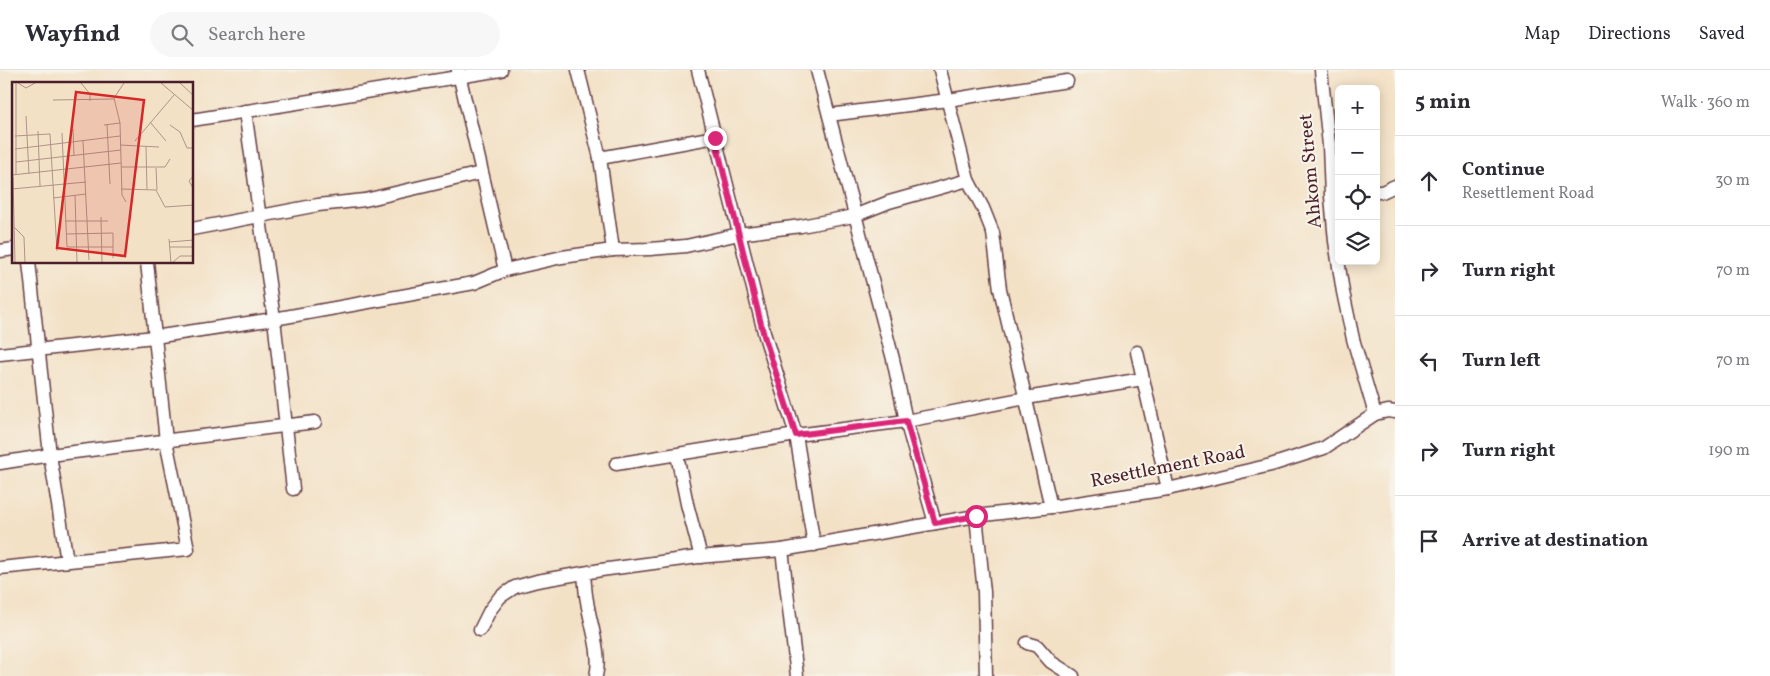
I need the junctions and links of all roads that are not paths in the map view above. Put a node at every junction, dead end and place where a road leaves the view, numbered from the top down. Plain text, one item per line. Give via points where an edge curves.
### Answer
1 (501, 70) edge
2 (578, 70) edge
3 (698, 70) edge
4 (816, 70) edge
5 (940, 70) edge
6 (1321, 70) edge
7 (458, 73) edge
8 (1066, 81) dead end
9 (948, 100) junction
10 (245, 111) junction
11 (830, 115) junction
12 (194, 120) edge
13 (715, 138) junction
14 (600, 158) junction
15 (481, 173) junction
16 (968, 180) junction
17 (1395, 186) edge
18 (1380, 192) edge
19 (1335, 195) edge
20 (260, 216) junction
21 (854, 216) junction
22 (1335, 220) edge
23 (194, 229) edge
24 (739, 234) junction
25 (613, 250) junction
26 (29, 264) edge
27 (147, 264) edge
28 (505, 270) junction
29 (274, 319) junction
30 (154, 337) junction
31 (39, 348) junction
32 (1137, 352) dead end
33 (0, 354) edge
34 (1143, 379) junction
35 (1026, 398) junction
36 (1395, 412) edge
37 (1375, 414) junction
38 (906, 421) junction
39 (315, 422) dead end
40 (286, 424) junction
41 (796, 435) junction
42 (166, 441) junction
43 (50, 455) junction
44 (677, 455) junction
45 (0, 464) edge
46 (616, 464) dead end
47 (293, 489) dead end
48 (1168, 489) junction
49 (1051, 508) junction
50 (976, 516) junction
51 (935, 523) junction
52 (814, 545) junction
53 (782, 550) junction
54 (701, 557) junction
55 (67, 561) junction
56 (0, 568) edge
57 (584, 573) junction
58 (480, 630) dead end
59 (1027, 643) dead end
60 (596, 676) edge
61 (796, 676) edge
62 (986, 676) edge
63 (1072, 676) edge

1 - 7 street
2 - 14 street
3 - 13 street
4 - 11 street
5 - 9 street
6 - 19 street, Ahkom Street
7 - 10 street
7 - 15 street
8 - 9 street
9 - 11 street
9 - 16 street
10 - 12 street
10 - 20 street
11 - 21 street
13 - 14 street
13 - 24 street
14 - 25 street
15 - 20 street via 365,200
15 - 28 street
16 - 21 street via 890,202
16 - 35 street via 993,233 1000,289
17 - 18 street
20 - 23 street
20 - 29 street
21 - 24 street
21 - 38 street via 893,359
22 - 37 street, Ahkom Street via 1343,292
24 - 25 street via 686,246
24 - 41 street via 764,336
25 - 28 street
26 - 31 street
27 - 30 street
28 - 29 street via 474,283
29 - 30 street
29 - 40 street
30 - 31 street
30 - 42 street
31 - 33 street
31 - 43 street
32 - 34 street
34 - 35 street
34 - 48 street
35 - 38 street
35 - 49 street
36 - 37 street, Resettlement Road
37 - 48 street, Resettlement Road via 1324,448 1271,465
38 - 41 street
38 - 51 street
39 - 40 street
40 - 42 street
40 - 47 street
41 - 44 street
41 - 52 street
42 - 43 street
42 - 55 street via 188,549
43 - 45 street
43 - 55 street
44 - 46 street
44 - 54 street
48 - 49 street, Resettlement Road
49 - 50 street, Resettlement Road
50 - 51 street, Resettlement Road
50 - 62 street via 984,592
51 - 52 street, Resettlement Road
52 - 53 street, Resettlement Road
53 - 54 street, Resettlement Road
53 - 61 street
54 - 57 street, Resettlement Road
55 - 56 street
57 - 58 street, Resettlement Road via 515,587 500,597
57 - 60 street via 598,668
59 - 63 street via 1037,646 1051,662

